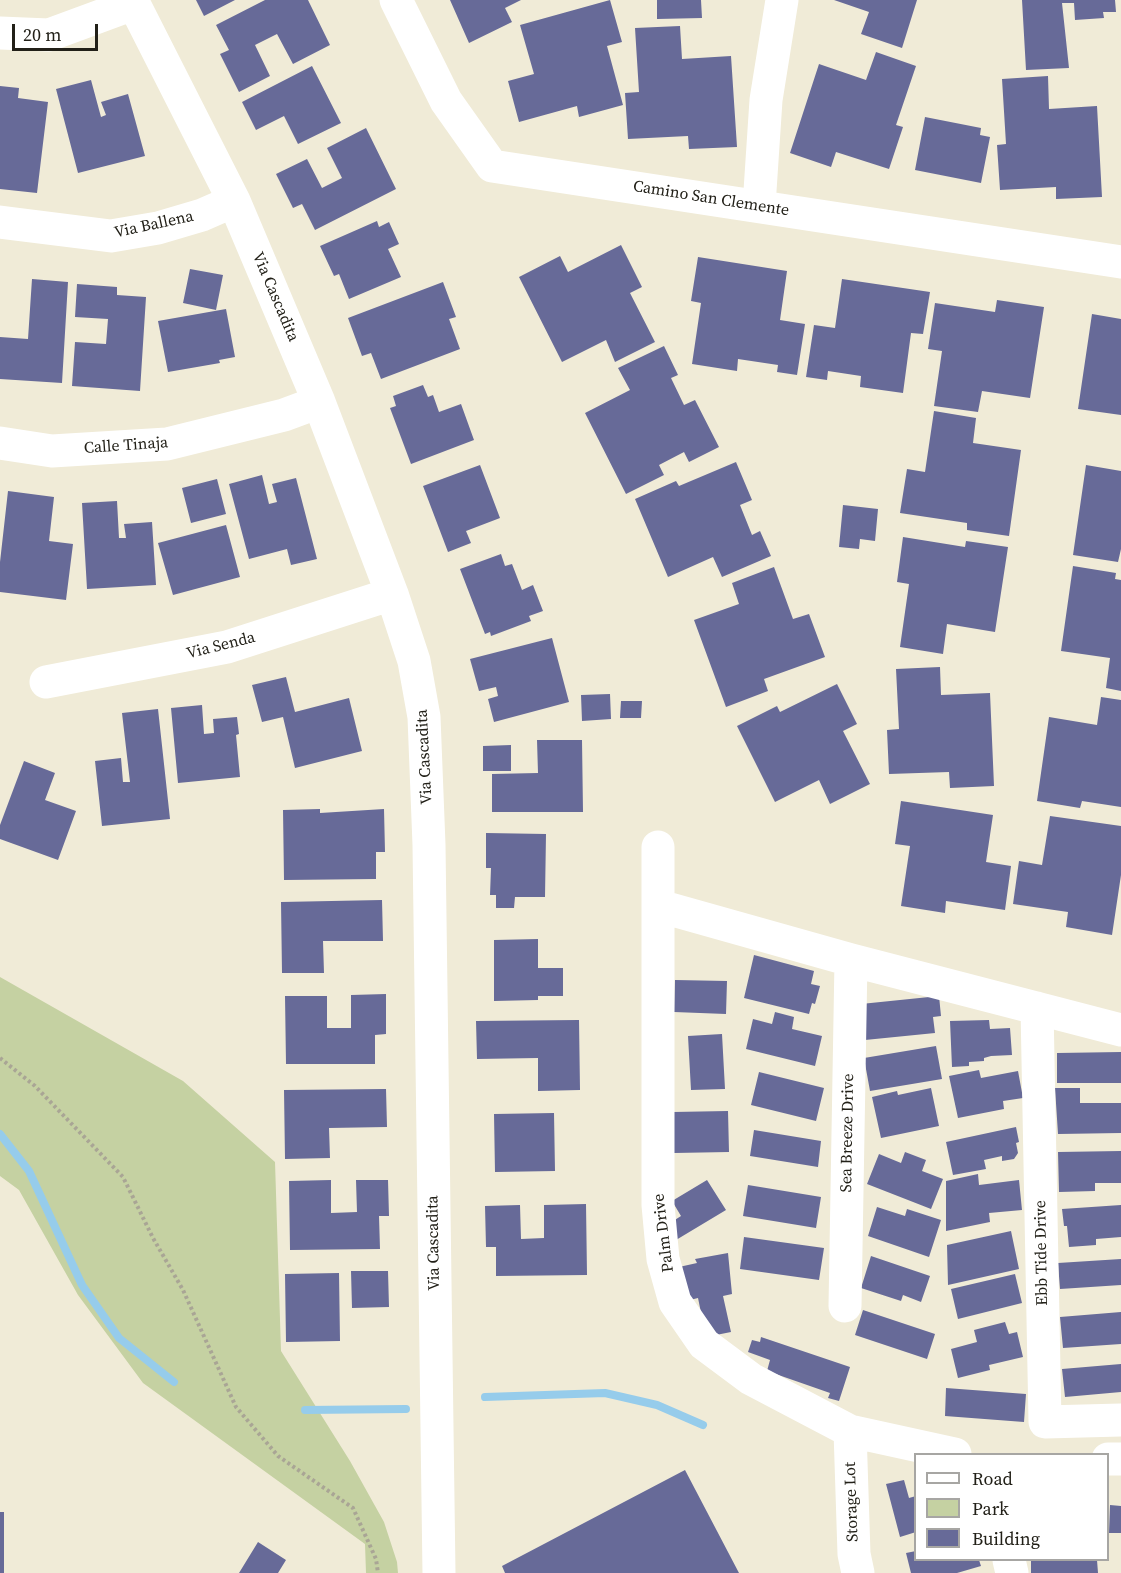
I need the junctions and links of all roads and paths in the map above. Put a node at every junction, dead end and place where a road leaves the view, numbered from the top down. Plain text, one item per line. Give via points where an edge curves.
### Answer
1 (396, 0) edge
2 (782, 0) edge
3 (132, 2) edge
4 (0, 33) edge
5 (234, 201) junction
6 (759, 206) junction
7 (0, 222) edge
8 (1121, 262) edge
9 (319, 402) junction
10 (0, 443) edge
11 (392, 594) junction
12 (46, 682) dead end
13 (658, 847) dead end
14 (659, 906) junction
15 (851, 960) junction
16 (1037, 1008) junction
17 (1121, 1030) edge
18 (0, 1058) edge
19 (845, 1306) dead end
20 (1121, 1420) edge
21 (850, 1431) junction
22 (946, 1453) edge
23 (378, 1573) edge
24 (439, 1573) edge
25 (858, 1573) edge

1 - 6 street, Camino San Clemente via 446,101 492,166
2 - 6 street via 766,100
3 - 4 street via 49,35
3 - 5 street, Via Cascadita
5 - 7 street, Via Ballena via 158,228 111,236
5 - 9 street, Via Cascadita
6 - 8 street, Camino San Clemente
9 - 10 street, Calle Tinaja via 284,415 167,444 52,451
9 - 11 street, Via Cascadita
11 - 12 street, Via Senda via 227,647
11 - 24 street, Via Cascadita via 414,661 424,717
13 - 14 street, Palm Drive
14 - 15 street
14 - 21 street, Palm Drive via 658,1205 663,1259 675,1302 704,1344 751,1379
15 - 16 street
15 - 19 street, Sea Breeze Drive
16 - 17 street
16 - 20 street, Ebb Tide Drive via 1046,1422
18 - 23 path via 35,1086 123,1177 183,1290 236,1407 278,1456 353,1508 376,1559
21 - 22 street, Palm Drive
21 - 25 street, Storage Lot

